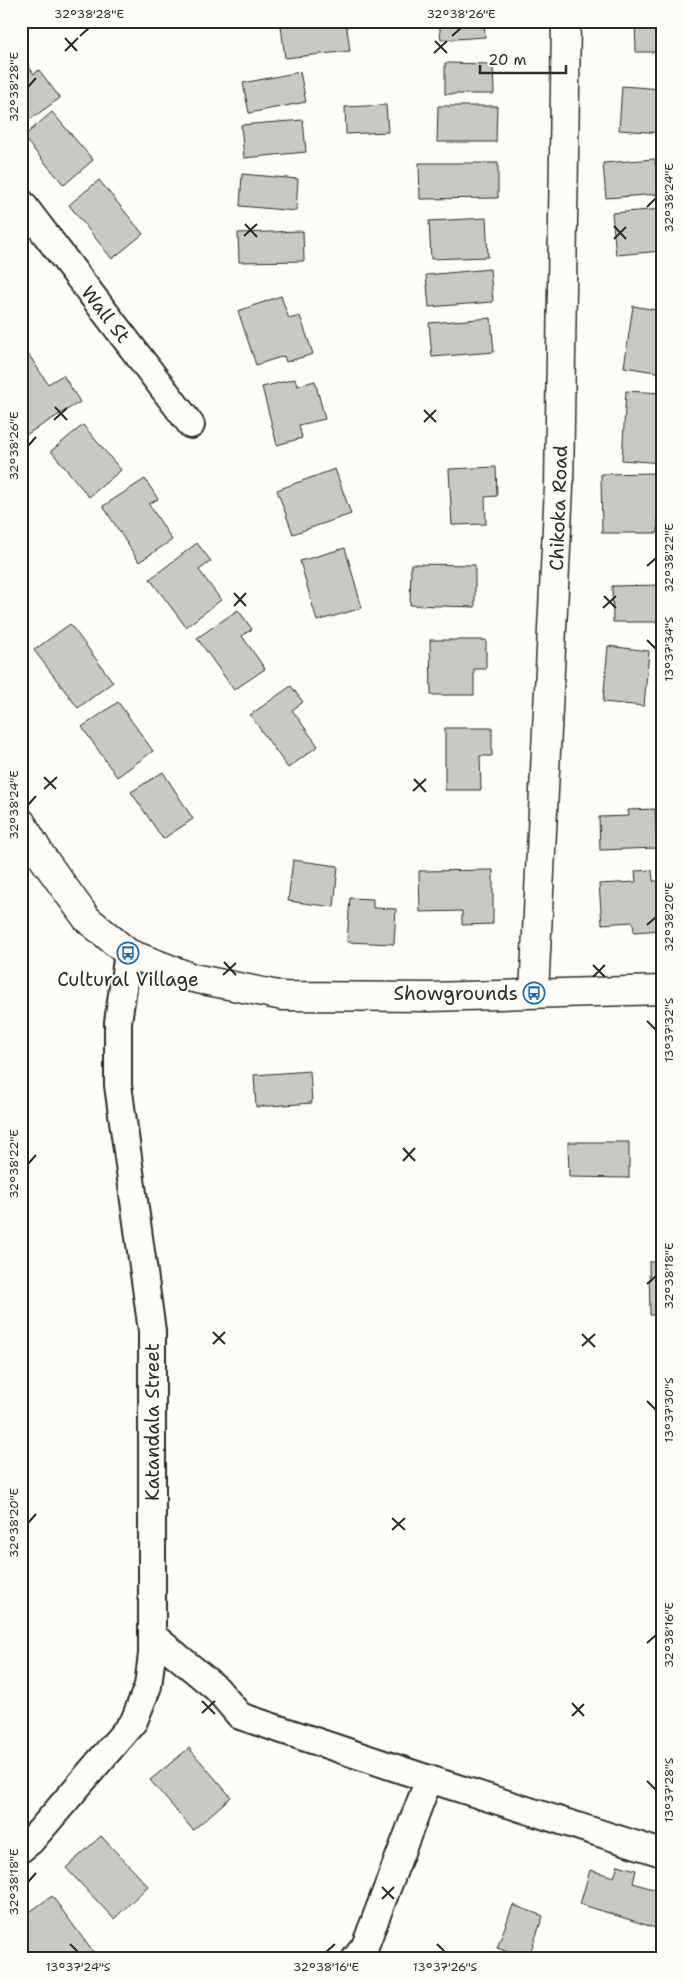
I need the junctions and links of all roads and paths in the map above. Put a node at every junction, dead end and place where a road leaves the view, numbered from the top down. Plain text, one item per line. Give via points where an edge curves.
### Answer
1 (566, 21) edge
2 (21, 202) edge
3 (192, 425) dead end
4 (21, 822) edge
5 (128, 953) junction
6 (662, 990) edge
7 (534, 994) junction
8 (152, 1634) junction
9 (429, 1779) junction
10 (21, 1849) edge
11 (662, 1853) edge
12 (355, 1959) edge

1 - 7 street, Chikoka Road via 560,487
2 - 3 street, Wall St
4 - 5 street via 87,919
5 - 7 street via 193,978 282,996
5 - 8 street, Katandala Street via 118,1022 118,1085 152,1331
6 - 7 street
8 - 9 street via 216,1690 240,1716
8 - 10 street, Katandala Street via 148,1686 134,1722
9 - 11 street
9 - 12 street via 365,1946

